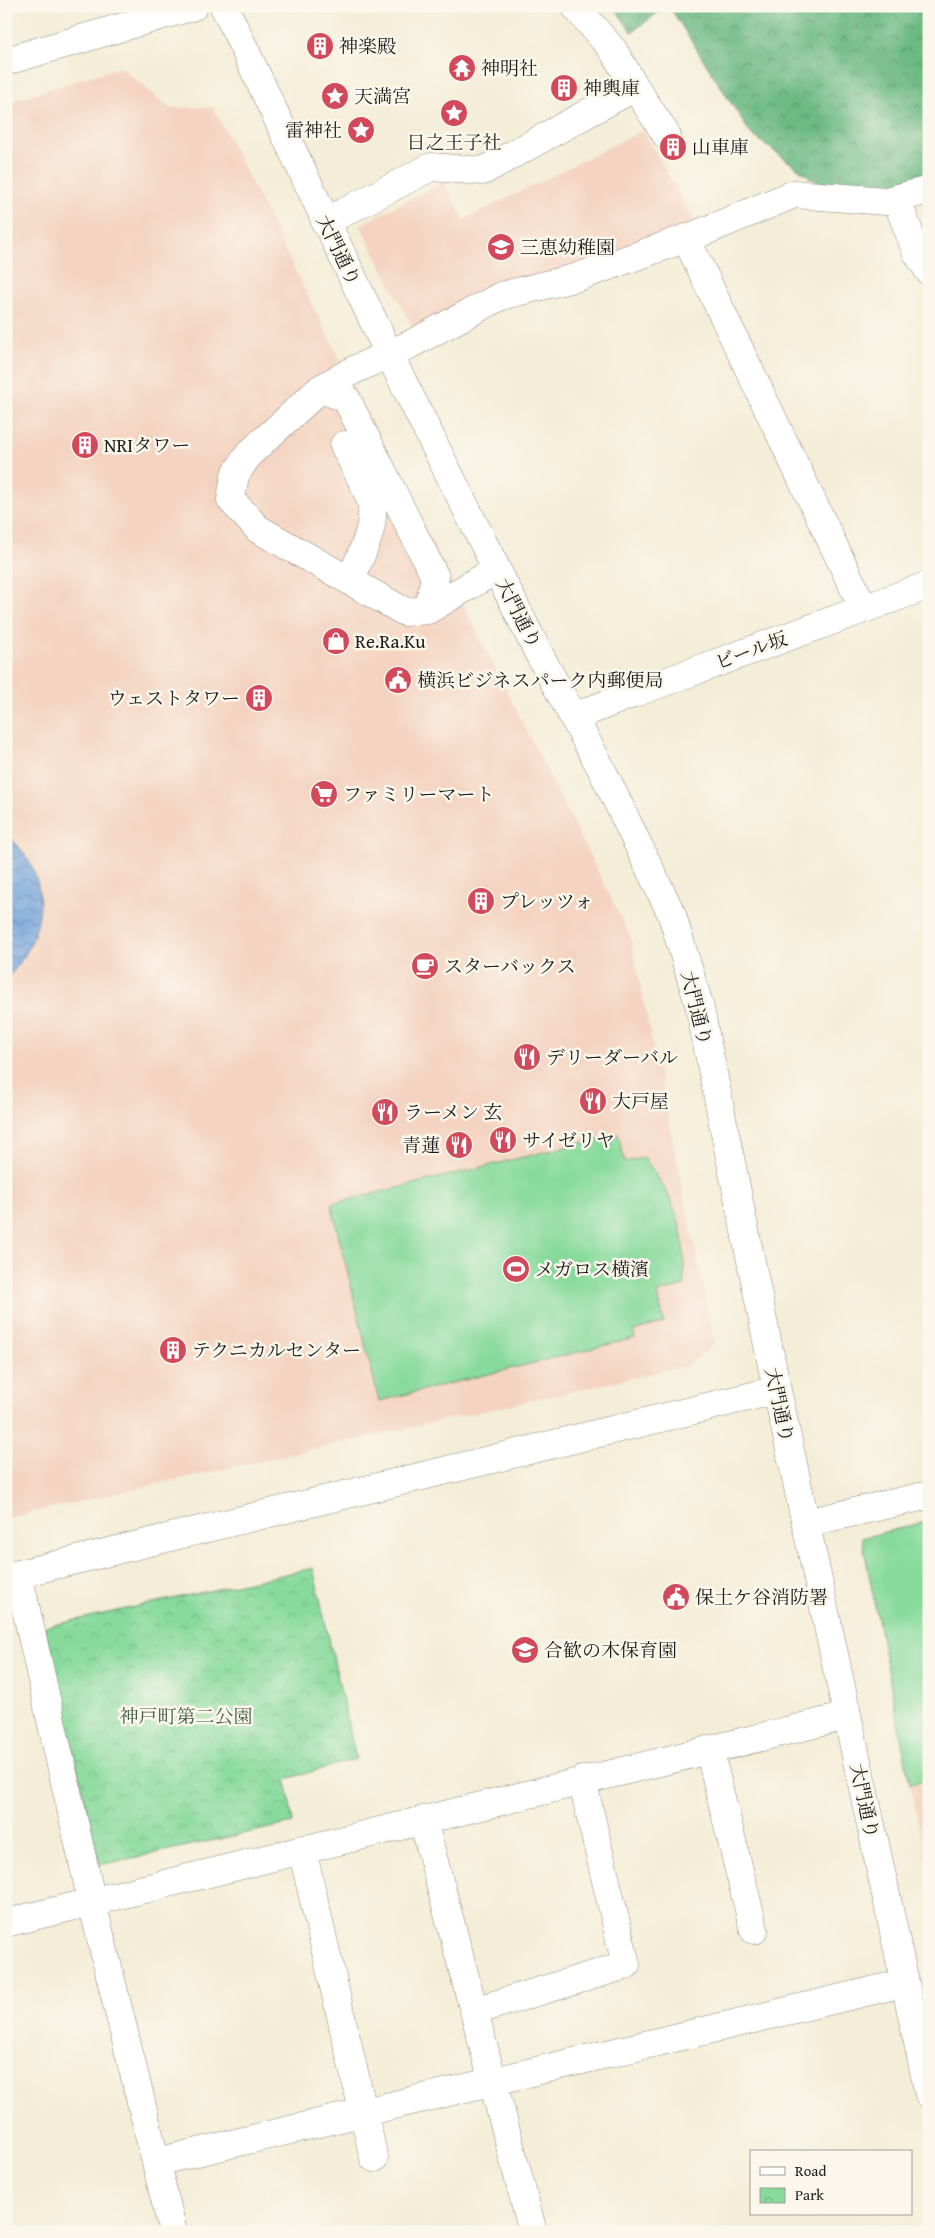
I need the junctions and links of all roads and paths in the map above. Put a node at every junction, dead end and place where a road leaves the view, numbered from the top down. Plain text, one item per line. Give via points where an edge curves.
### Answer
1 (194, 6) edge
2 (224, 6) edge
3 (576, 6) edge
4 (6, 61) edge
5 (635, 87) junction
6 (667, 136) dead end
7 (929, 190) edge
8 (896, 198) junction
9 (325, 222) junction
10 (686, 238) junction
11 (929, 271) edge
12 (389, 354) junction
13 (320, 390) junction
14 (344, 445) dead end
15 (496, 570) junction
16 (350, 581) junction
17 (929, 585) edge
18 (864, 608) junction
19 (428, 610) junction
20 (574, 717) junction
21 (777, 1390) junction
22 (929, 1495) edge
23 (806, 1523) junction
24 (12, 1575) edge
25 (847, 1716) junction
26 (709, 1749) junction
27 (582, 1780) junction
28 (423, 1820) junction
29 (302, 1850) junction
30 (92, 1902) junction
31 (6, 1923) edge
32 (754, 1930) dead end
33 (904, 1983) junction
34 (474, 2011) junction
35 (493, 2082) junction
36 (929, 2094) edge
37 (364, 2114) junction
38 (374, 2158) dead end
39 (156, 2162) junction
40 (173, 2232) edge
41 (533, 2232) edge

1 - 4 street
2 - 9 street, 大門通り
3 - 5 street via 613,50
5 - 6 street
5 - 9 street via 483,171 431,167
7 - 8 street
8 - 10 street via 886,202 794,194
8 - 11 street via 916,251
9 - 12 street, 大門通り
10 - 12 street via 578,277 501,296
10 - 18 street
12 - 13 street
12 - 15 street, 大門通り
13 - 16 street via 249,454 234,475 231,500 258,529
13 - 19 street via 346,398 435,578
14 - 16 street via 371,502 372,516
15 - 19 street
15 - 20 street, 大門通り
16 - 19 street via 405,612
17 - 18 street, ビール坂
18 - 20 street, ビール坂
20 - 21 street, 大門通り via 672,915 698,1004
21 - 23 street, 大門通り
21 - 24 street
22 - 23 street
23 - 25 street, 大門通り
24 - 30 street
25 - 26 street
25 - 33 street, 大門通り
26 - 27 street
26 - 32 street
27 - 28 street
27 - 34 street via 626,1965
28 - 29 street
28 - 34 street
29 - 30 street
29 - 37 street
30 - 31 street
30 - 39 street
33 - 35 street
33 - 36 street, 大門通り
34 - 35 street
35 - 37 street
35 - 41 street
37 - 38 street
37 - 39 street
39 - 40 street

